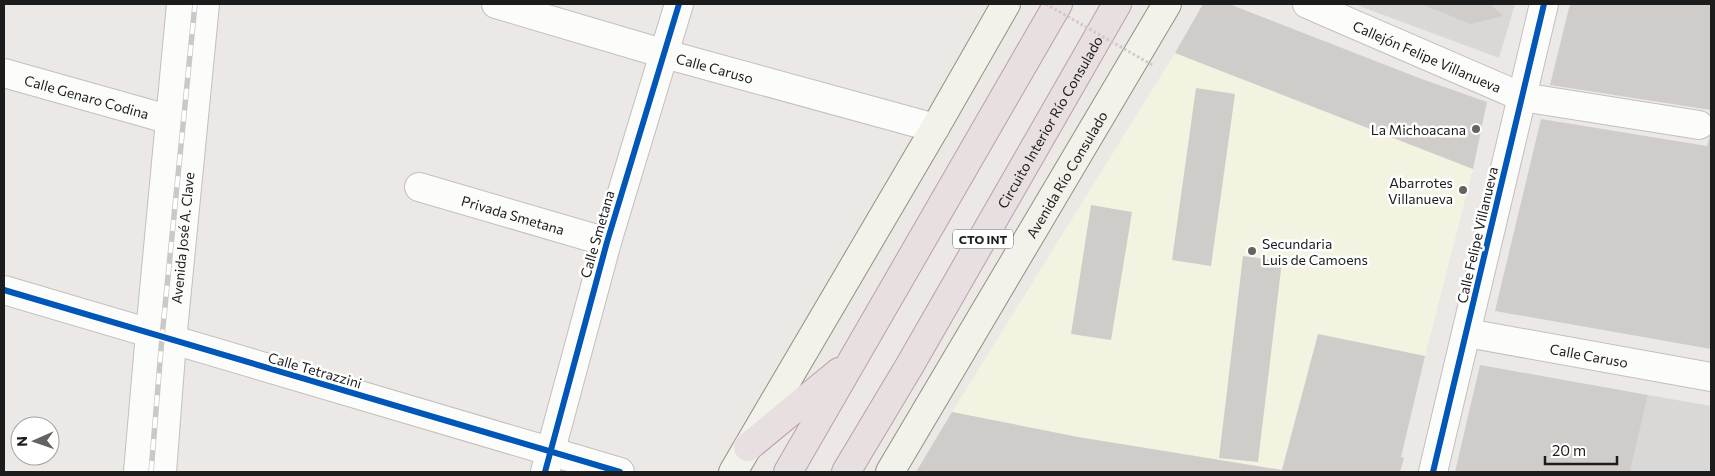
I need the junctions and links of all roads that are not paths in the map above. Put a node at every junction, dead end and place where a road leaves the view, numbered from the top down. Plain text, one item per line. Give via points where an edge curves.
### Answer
1 (181, 4) edge
2 (205, 4) edge
3 (496, 4) edge
4 (679, 4) edge
5 (1006, 4) edge
6 (1058, 4) edge
7 (1117, 4) edge
8 (1166, 4) edge
9 (1307, 4) edge
10 (1544, 4) edge
11 (664, 54) junction
12 (4, 73) edge
13 (1522, 98) junction
14 (171, 120) junction
15 (1699, 125) dead end
16 (935, 128) junction
17 (418, 187) dead end
18 (607, 242) junction
19 (4, 290) edge
20 (1467, 332) junction
21 (161, 337) junction
22 (852, 362) junction
23 (1711, 377) edge
24 (748, 447) junction
25 (548, 462) edge
26 (138, 472) edge
27 (162, 472) edge
28 (620, 472) edge
29 (733, 472) edge
30 (788, 472) edge
31 (846, 472) edge
32 (890, 472) edge
33 (1434, 472) edge

1 - 14 street, Avenida José A. Clave
2 - 21 street, Avenida José A. Clave
3 - 11 street, Calle Caruso
4 - 11 street, Calle Smetana
5 - 16 main road
6 - 22 highway
7 - 31 highway, Circuito Interior Río Consulado / CTO INT
8 - 32 main road, Avenida Río Consulado / CTO INT
9 - 13 street, Callejón Felipe Villanueva
10 - 13 street, Calle Felipe Villanueva
11 - 16 street, Calle Caruso
11 - 18 street, Calle Smetana
12 - 14 street, Calle Genaro Codina
13 - 15 street, Callejón Felipe Villanueva
13 - 20 street, Calle Felipe Villanueva
14 - 21 street, Avenida José A. Clave
16 - 24 main road
17 - 18 street, Privada Smetana
18 - 25 street, Calle Smetana
19 - 21 street, Calle Tetrazzini
20 - 23 street, Calle Caruso
20 - 33 street, Calle Felipe Villanueva
21 - 25 street, Calle Tetrazzini
21 - 26 street, Avenida José A. Clave
21 - 27 street, Avenida José A. Clave
22 - 24 highway
22 - 30 highway
24 - 29 main road
25 - 28 street, Calle Tetrazzini

